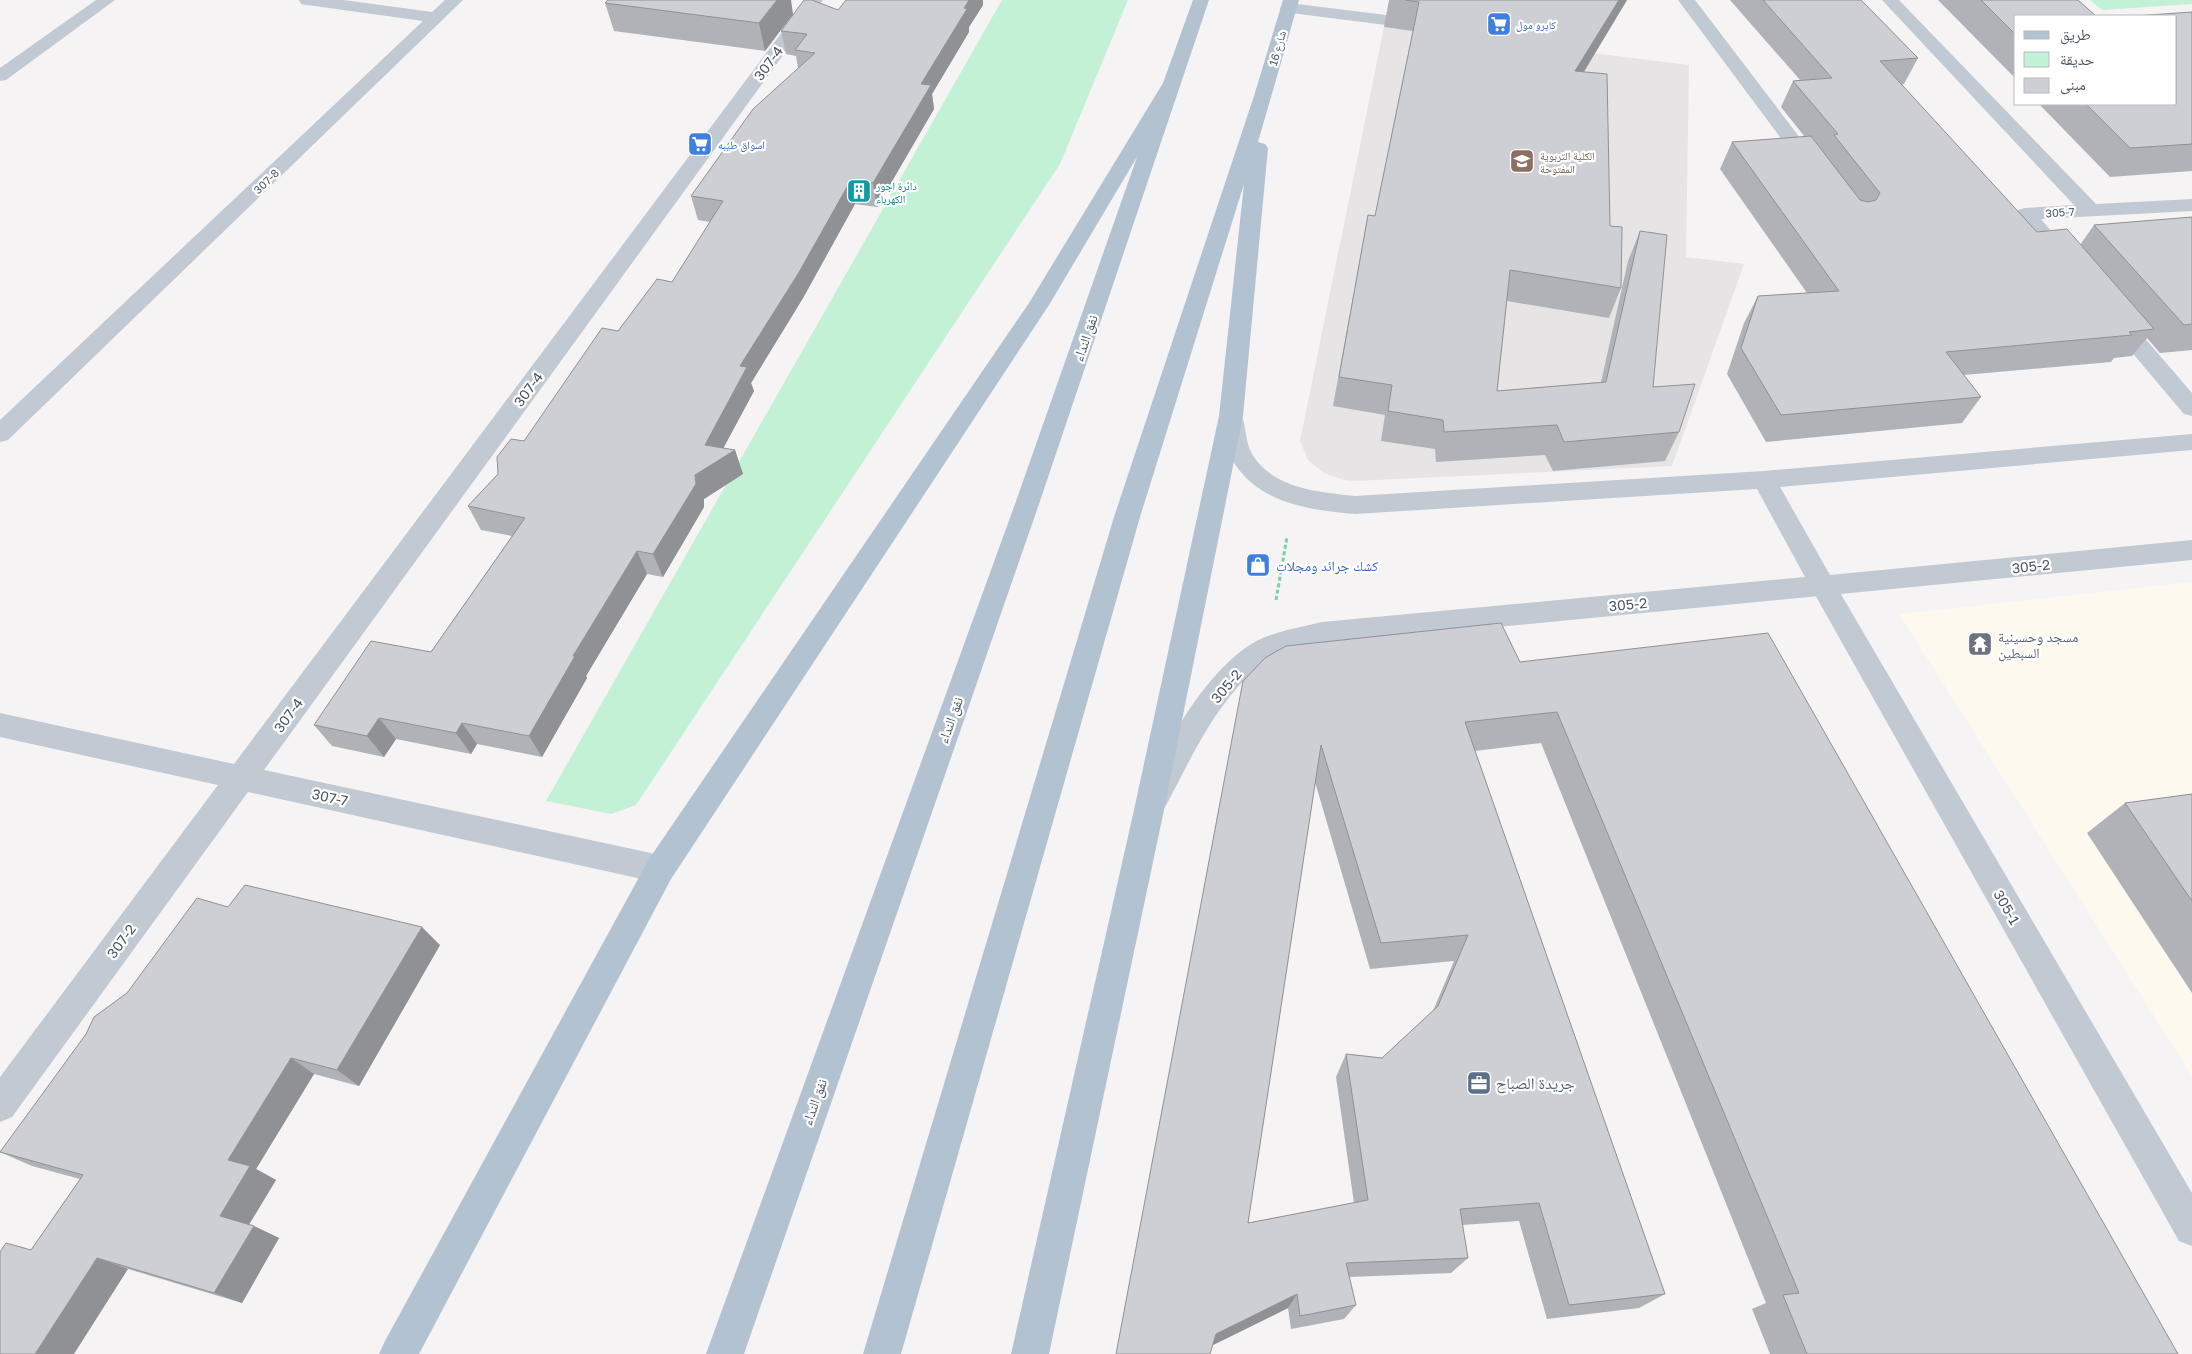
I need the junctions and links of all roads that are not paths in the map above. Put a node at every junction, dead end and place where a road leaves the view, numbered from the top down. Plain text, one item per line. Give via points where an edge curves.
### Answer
1 (107, 0) edge
2 (306, 0) edge
3 (455, 0) edge
4 (815, 0) edge
5 (1201, 0) edge
6 (1686, 0) edge
7 (1890, 0) edge
8 (1290, 4) edge
9 (436, 18) junction
10 (1386, 20) dead end
11 (0, 76) edge
12 (1171, 85) junction
13 (1263, 96) junction
14 (1824, 182) edge
15 (2192, 205) edge
16 (2090, 210) junction
17 (2076, 274) edge
18 (2102, 304) edge
19 (2192, 408) edge
20 (1231, 416) junction
21 (0, 434) edge
22 (2192, 442) edge
23 (1764, 480) junction
24 (2192, 550) edge
25 (1823, 586) junction
26 (0, 725) edge
27 (242, 778) junction
28 (1149, 810) junction
29 (660, 869) junction
30 (0, 1105) edge
31 (2192, 1228) edge
32 (398, 1354) edge
33 (725, 1354) edge
34 (882, 1354) edge
35 (1030, 1354) edge

1 - 11 street
2 - 9 street
3 - 9 street, 307-8
4 - 27 street, 307-4
5 - 12 main road
6 - 14 street
7 - 16 street, 305-7
8 - 10 street
8 - 13 main road, شارع 16
9 - 21 street, 307-8
12 - 29 main road via 1038,305
12 - 33 main road, نفق النداء via 1030,495
13 - 20 main road
13 - 34 main road via 1126,518
15 - 16 street
16 - 17 street, 305-7 via 2025,214
18 - 19 street
20 - 23 street via 1237,448 1262,479 1294,496 1326,503 1354,505
20 - 28 main road
22 - 23 street
23 - 25 street, 305-1
24 - 25 street, 305-2
25 - 28 street, 305-2 via 1322,633 1285,641 1261,652 1242,666 1221,690
25 - 31 street, 305-1
26 - 27 street, 307-7
27 - 29 street, 307-7
27 - 30 street, 307-2
28 - 35 main road
29 - 32 main road

